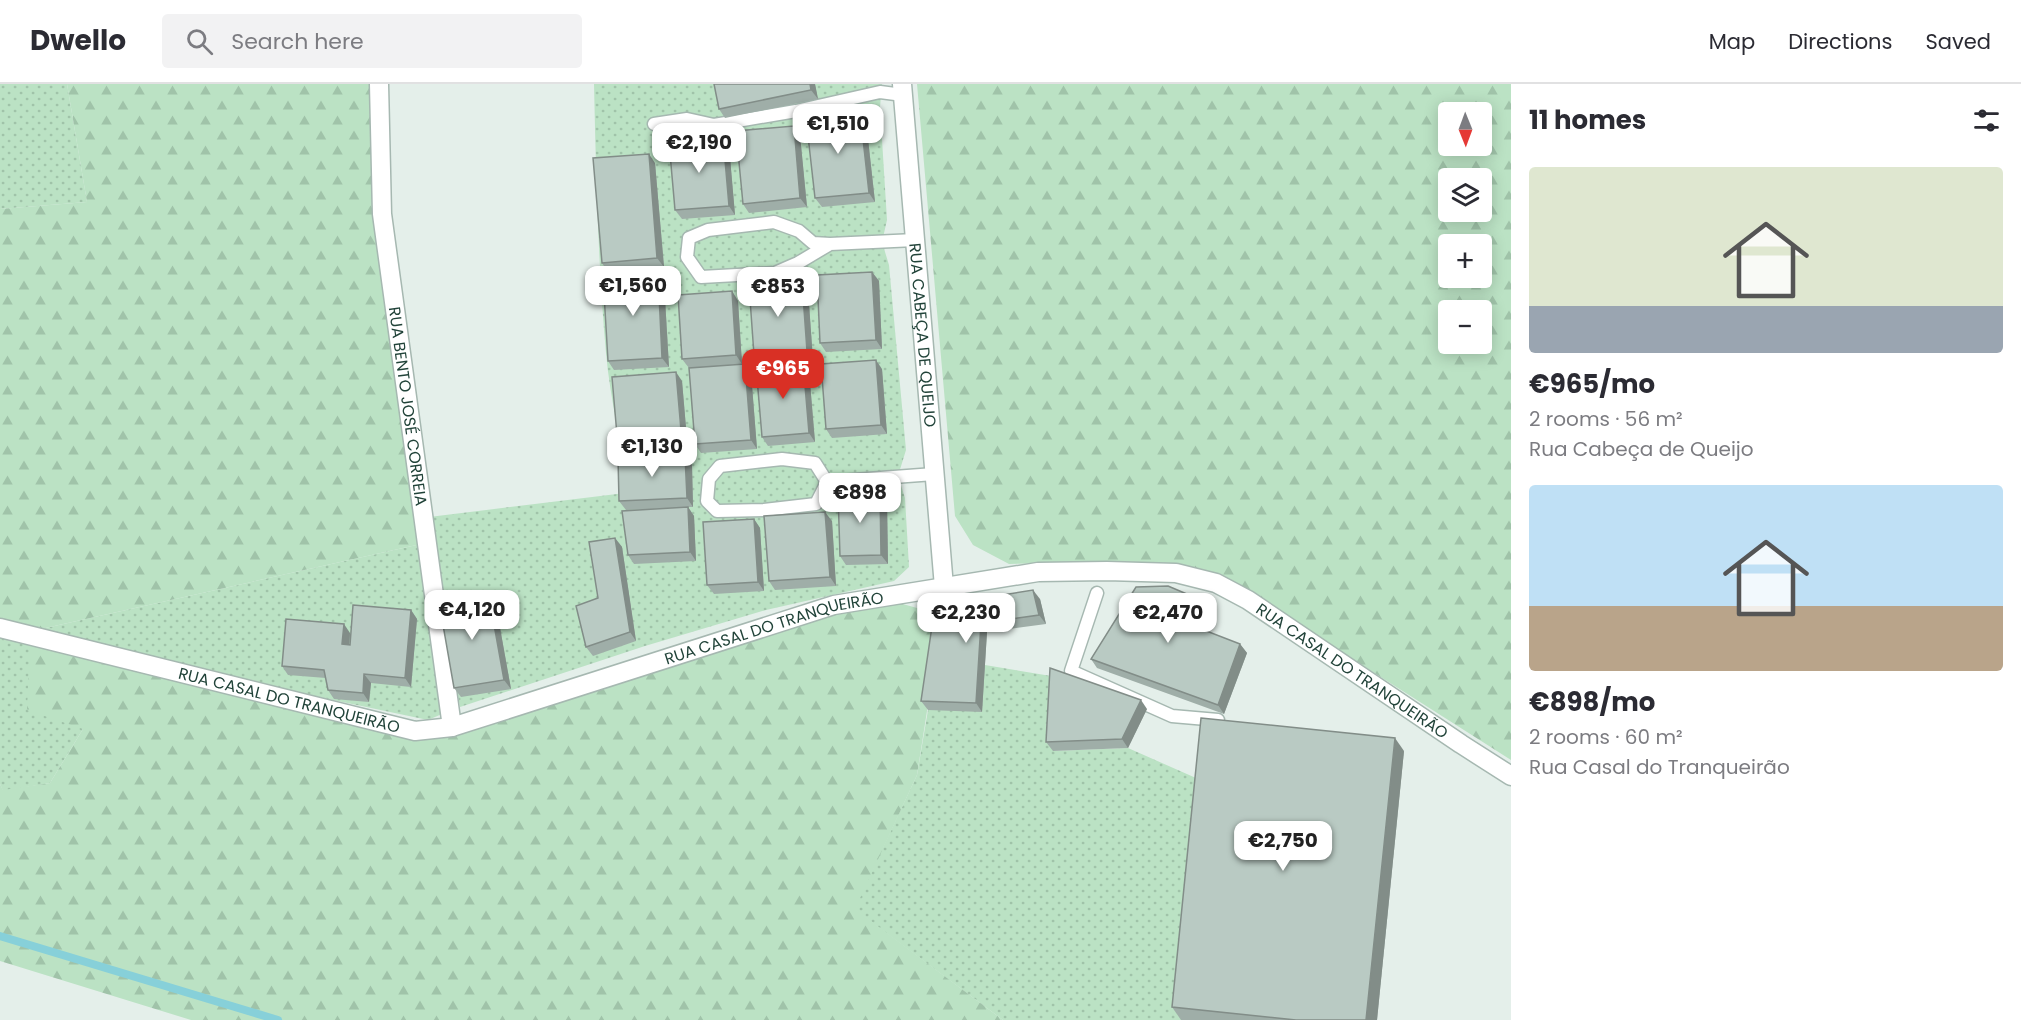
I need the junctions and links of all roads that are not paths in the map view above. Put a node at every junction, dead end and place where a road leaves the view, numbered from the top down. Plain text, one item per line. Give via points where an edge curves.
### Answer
1 (380, 84) edge
2 (903, 90) edge
3 (654, 124) dead end
4 (915, 240) junction
5 (830, 244) junction
6 (934, 474) junction
7 (827, 482) junction
8 (944, 587) junction
9 (1097, 593) dead end
10 (0, 628) edge
11 (1233, 722) edge
12 (452, 728) junction
13 (1511, 776) edge

1 - 12 street, RUA BENTO JOSÉ CORREIA via 382,214
2 - 3 lane via 714,125 687,119
2 - 4 street, RUA CABEÇA DE QUEIJO
4 - 5 lane
4 - 6 street, RUA CABEÇA DE QUEIJO
5 - 5 lane via 775,273 701,277 687,257 689,238 708,230 774,222 799,231 813,243
6 - 7 lane
6 - 8 street, RUA CABEÇA DE QUEIJO
7 - 7 lane via 816,504 717,511 707,501 709,479 720,466 782,459 815,463
8 - 12 street, RUA CASAL DO TRANQUEIRÃO via 834,605
8 - 13 street, RUA CASAL DO TRANQUEIRÃO via 1038,572 1176,573 1215,583 1248,600
9 - 11 lane via 1071,671 1172,716
10 - 12 street, RUA CASAL DO TRANQUEIRÃO via 415,731

